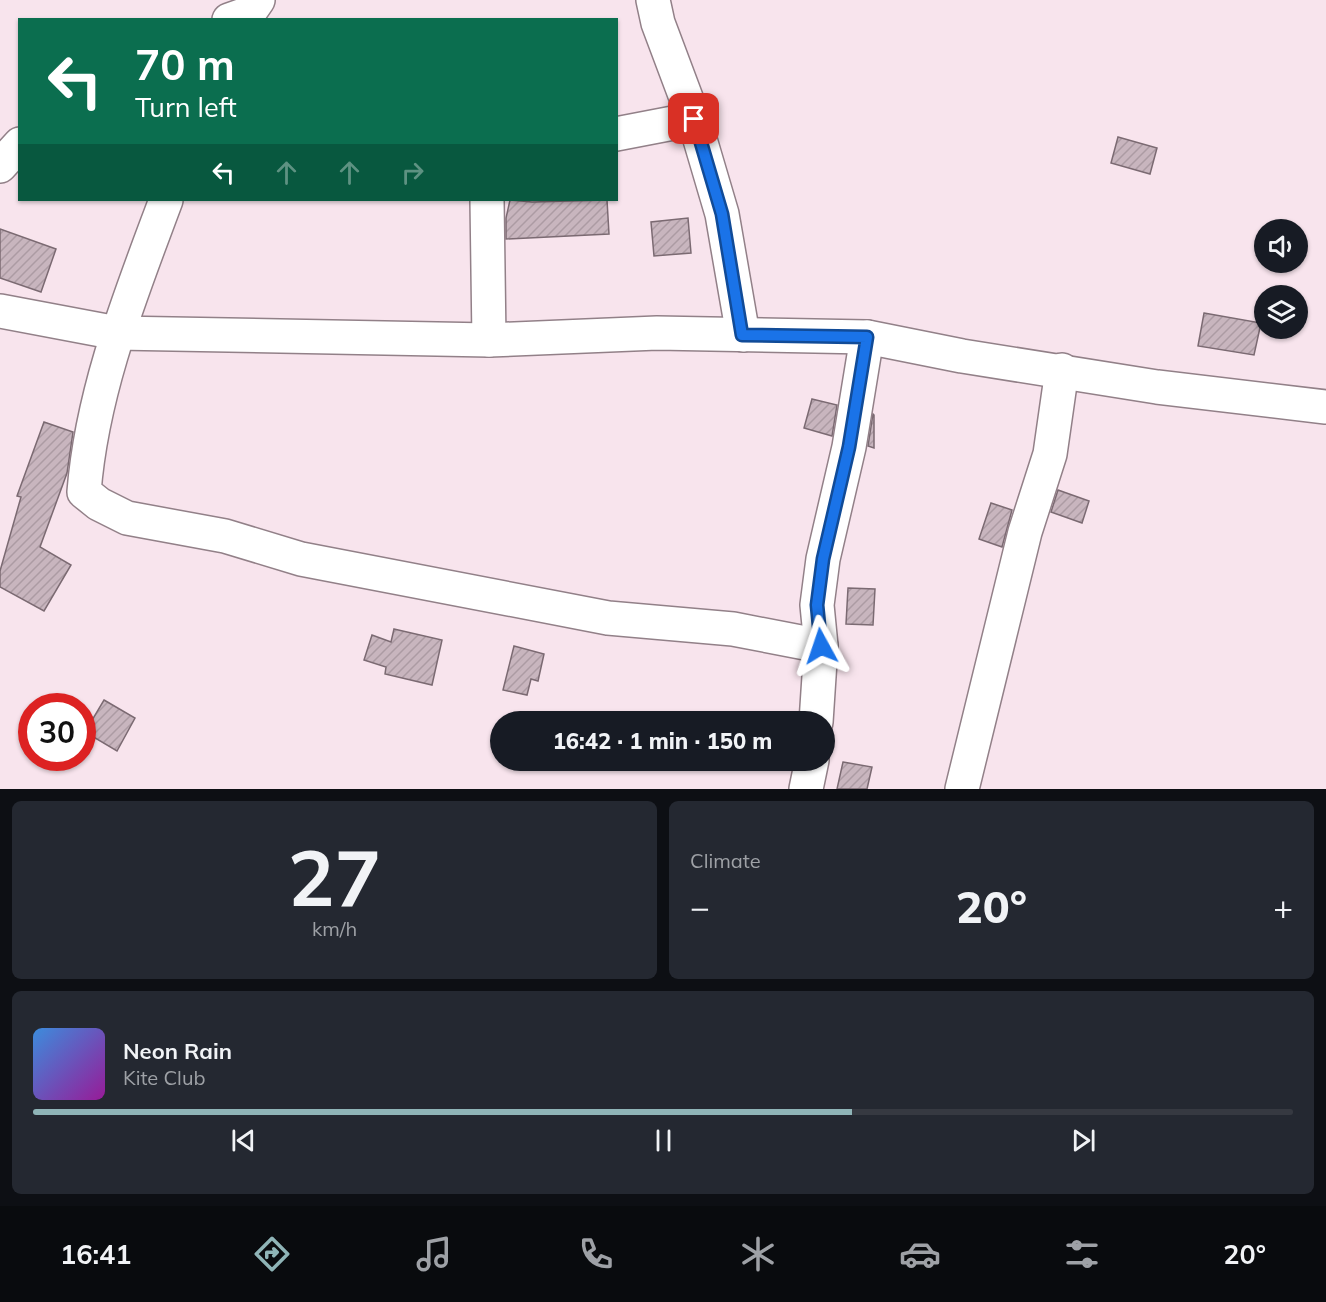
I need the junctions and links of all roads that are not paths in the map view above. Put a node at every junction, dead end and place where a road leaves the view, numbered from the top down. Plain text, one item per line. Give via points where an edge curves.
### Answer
1 (653, 0) edge
2 (694, 119) junction
3 (618, 134) edge
4 (18, 146) edge
5 (0, 166) edge
6 (166, 201) edge
7 (487, 201) edge
8 (0, 311) edge
9 (117, 333) junction
10 (742, 335) junction
11 (867, 337) junction
12 (489, 340) junction
13 (1062, 370) junction
14 (1326, 406) edge
15 (821, 646) junction
16 (817, 711) edge
17 (810, 771) edge
18 (806, 789) edge
19 (962, 789) edge

1 - 2 street
2 - 3 street
2 - 10 street via 722,214
4 - 5 street
6 - 9 street
7 - 12 street
8 - 9 street
9 - 12 street
9 - 15 street via 87,461 84,492 127,518 225,536 301,559 520,602 608,618 733,629
10 - 11 street
10 - 12 street via 657,333
11 - 13 street
11 - 15 street via 849,447 823,559 817,605
13 - 14 street via 1157,387
13 - 19 street via 1050,454 1025,532
15 - 16 street
17 - 18 street

